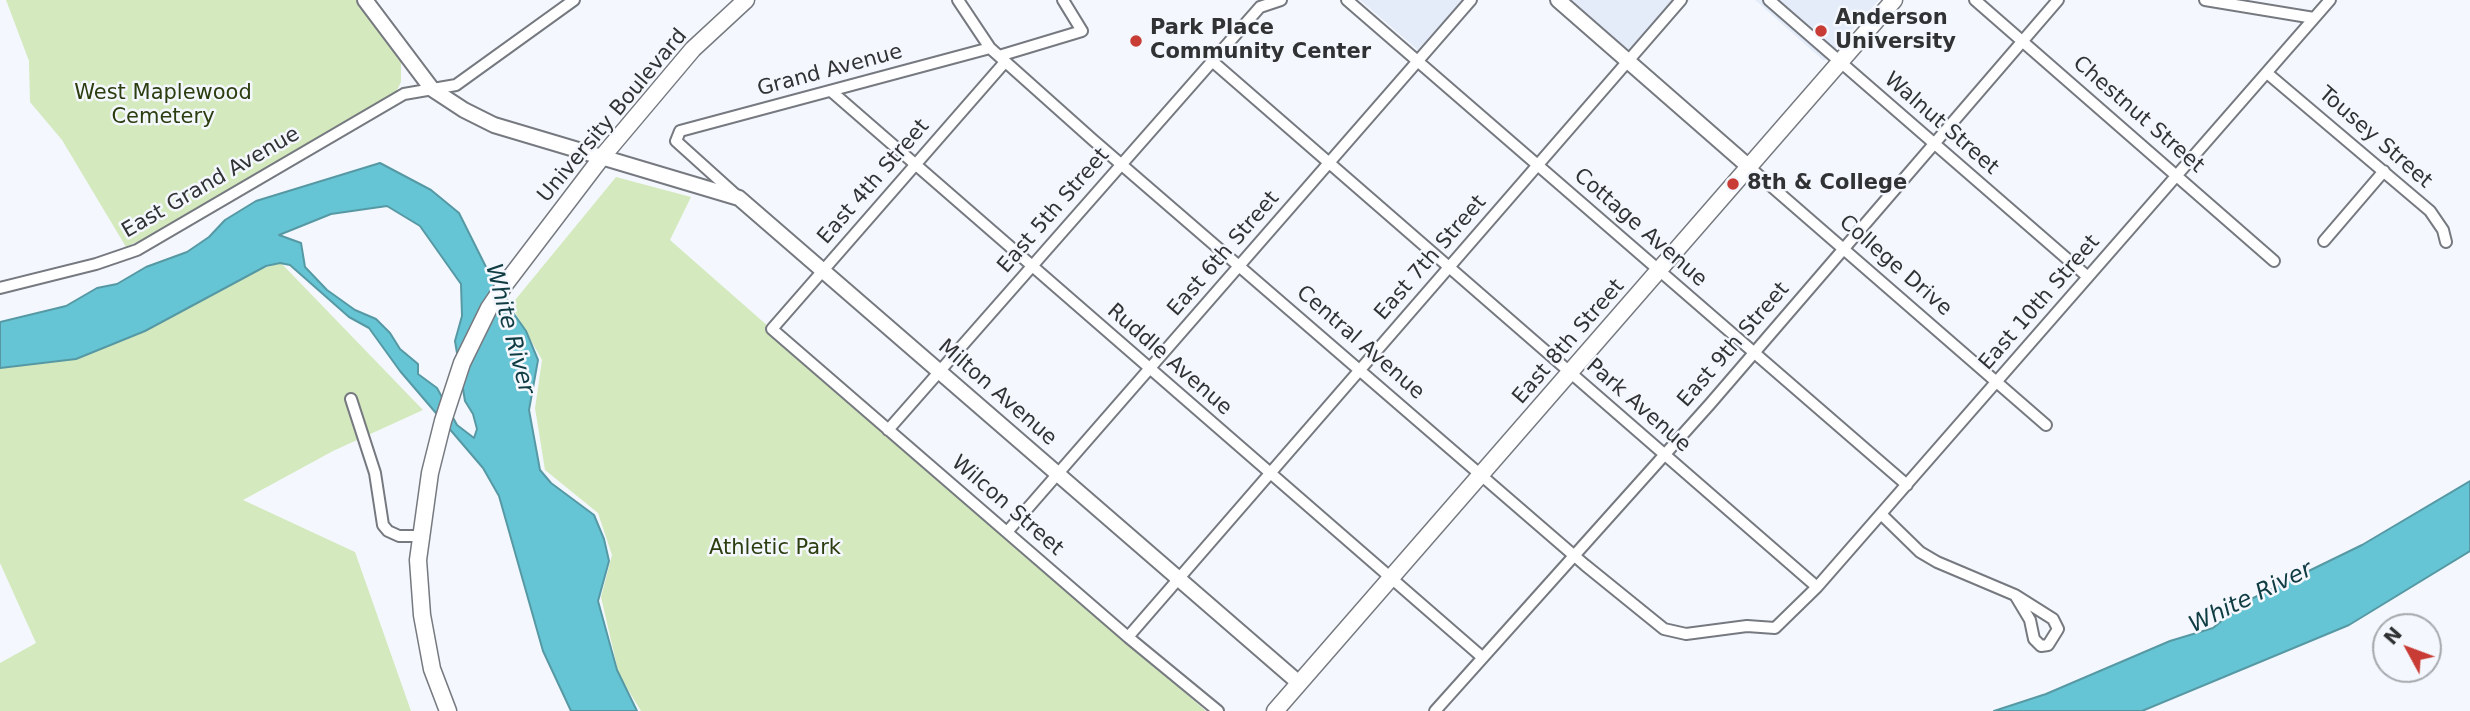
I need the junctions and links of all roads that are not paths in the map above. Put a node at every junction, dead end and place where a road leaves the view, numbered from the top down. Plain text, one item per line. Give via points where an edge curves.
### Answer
1 (365, 0) edge
2 (574, 0) edge
3 (746, 0) edge
4 (958, 0) edge
5 (1063, 0) edge
6 (1347, 0) edge
7 (1471, 0) edge
8 (1558, 0) edge
9 (1681, 0) edge
10 (1769, 0) edge
11 (1894, 0) edge
12 (1975, 0) edge
13 (2057, 0) edge
14 (2206, 0) edge
15 (2330, 0) edge
16 (1277, 1) edge
17 (2314, 19) junction
18 (2022, 41) junction
19 (998, 55) junction
20 (1212, 61) junction
21 (1418, 61) junction
22 (1628, 61) junction
23 (1840, 61) junction
24 (2267, 73) junction
25 (432, 89) junction
26 (831, 91) junction
27 (680, 131) joint
28 (1935, 144) junction
29 (602, 157) junction
30 (915, 164) junction
31 (1121, 164) junction
32 (1328, 164) junction
33 (1538, 165) junction
34 (1748, 166) junction
35 (2384, 171) junction
36 (2177, 174) junction
37 (739, 198) junction
38 (2324, 241) dead end
39 (2446, 242) dead end
40 (1842, 248) junction
41 (2274, 261) dead end
42 (1240, 265) junction
43 (1032, 266) junction
44 (1449, 267) junction
45 (822, 270) junction
46 (1659, 270) junction
47 (2088, 277) junction
48 (0, 288) edge
49 (772, 329) joint
50 (1753, 352) junction
51 (1150, 369) junction
52 (1360, 369) junction
53 (939, 371) junction
54 (1570, 373) junction
55 (1996, 382) junction
56 (351, 399) dead end
57 (2046, 425) dead end
58 (888, 430) junction
59 (1664, 454) junction
60 (1270, 473) junction
61 (1058, 474) junction
62 (1482, 475) junction
63 (1907, 485) junction
64 (1881, 514) junction
65 (1007, 532) junction
66 (421, 536) junction
67 (1574, 555) junction
68 (1178, 578) junction
69 (1392, 578) junction
70 (1817, 587) junction
71 (2015, 595) junction
72 (1776, 628) joint
73 (1128, 636) junction
74 (1482, 657) junction
75 (1299, 683) junction
76 (447, 711) edge
77 (1218, 711) edge
78 (1275, 711) edge
79 (1435, 711) edge

1 - 25 street
2 - 25 street, East Grand Avenue via 456,85
3 - 29 main road, University Boulevard via 692,49
4 - 19 street, Central Avenue
5 - 19 street, Grand Avenue via 1082,31
6 - 21 street, Cottage Avenue
7 - 21 street, East 6th Street
8 - 22 street, College Drive
9 - 22 street, East 7th Street
10 - 23 street, Walnut Street
11 - 23 main road, East 8th Street
12 - 18 street, Chestnut Street
13 - 18 street, East 9th Street
14 - 17 street
15 - 17 street, East 10th Street
16 - 20 street, East 5th Street via 1260,6
17 - 24 street, East 10th Street
18 - 28 street, East 9th Street
18 - 36 street, Chestnut Street
19 - 26 street, Grand Avenue
19 - 30 street, East 4th Street
19 - 31 street, Central Avenue
20 - 31 street, East 5th Street
20 - 32 street, Park Avenue
21 - 32 street, East 6th Street
21 - 33 street, Cottage Avenue
22 - 33 street, East 7th Street
22 - 34 street, College Drive
23 - 28 street, Walnut Street
23 - 34 main road, East 8th Street
24 - 35 street, Tousey Street
24 - 36 street, East 10th Street
25 - 29 street via 494,125
25 - 48 street, East Grand Avenue via 404,94 137,250
26 - 27 street, Grand Avenue
26 - 30 street, Ruddle Avenue
27 - 37 street, Milton Avenue via 676,141
28 - 40 street, East 9th Street
28 - 47 street, Walnut Street
29 - 37 street
29 - 66 main road, University Boulevard via 489,308 462,363 430,473
30 - 43 street, Ruddle Avenue
30 - 45 street, East 4th Street
31 - 42 street, Central Avenue
31 - 43 street, East 5th Street
32 - 42 street, East 6th Street
32 - 44 street, Park Avenue
33 - 44 street, East 7th Street
33 - 46 street, Cottage Avenue
34 - 40 street, College Drive
34 - 46 main road, East 8th Street
35 - 38 street
35 - 39 street, Tousey Street via 2430,211
36 - 41 street, Chestnut Street
36 - 47 street, East 10th Street
37 - 45 street, Milton Avenue
40 - 50 street, East 9th Street
40 - 55 street, College Drive
42 - 51 street, East 6th Street
42 - 52 street, Central Avenue
43 - 51 street, Ruddle Avenue
43 - 53 street, East 5th Street
44 - 52 street, East 7th Street
44 - 54 street, Park Avenue
45 - 49 street, East 4th Street
45 - 53 street, Milton Avenue
46 - 50 street, Cottage Avenue
46 - 54 main road, East 8th Street
47 - 55 street, East 10th Street
49 - 58 street, Wilcon Street
50 - 59 street, East 9th Street
50 - 63 street, Cottage Avenue
51 - 60 street, Ruddle Avenue
51 - 61 street, East 6th Street
52 - 60 street, East 7th Street
52 - 62 street, Central Avenue
53 - 58 street, East 5th Street
53 - 61 street, Milton Avenue
54 - 59 street, Park Avenue
54 - 62 main road, East 8th Street
55 - 57 street, College Drive
55 - 63 street, East 10th Street
56 - 66 street via 375,473 383,525 399,536
58 - 65 street, Wilcon Street
59 - 67 street, East 9th Street
59 - 70 street, Park Avenue
60 - 68 street, East 7th Street
60 - 69 street, Ruddle Avenue
61 - 65 street, East 6th Street
61 - 68 street, Milton Avenue
62 - 67 street, Central Avenue
62 - 69 main road, East 8th Street
63 - 64 street, East 10th Street
64 - 70 street, East 10th Street
64 - 71 street via 1920,552
65 - 73 street, Wilcon Street
66 - 76 main road, University Boulevard via 422,615 432,668
67 - 72 street, Central Avenue via 1672,633
67 - 74 street, East 9th Street
68 - 73 street, East 7th Street
68 - 75 street, Milton Avenue
69 - 74 street, Ruddle Avenue
69 - 75 main road, East 8th Street
70 - 72 street, East 10th Street
71 - 71 street via 2030,620 2034,639 2041,646 2048,645 2058,629 2053,619
73 - 77 street, Wilcon Street
74 - 79 street, East 9th Street
75 - 78 main road, East 8th Street

